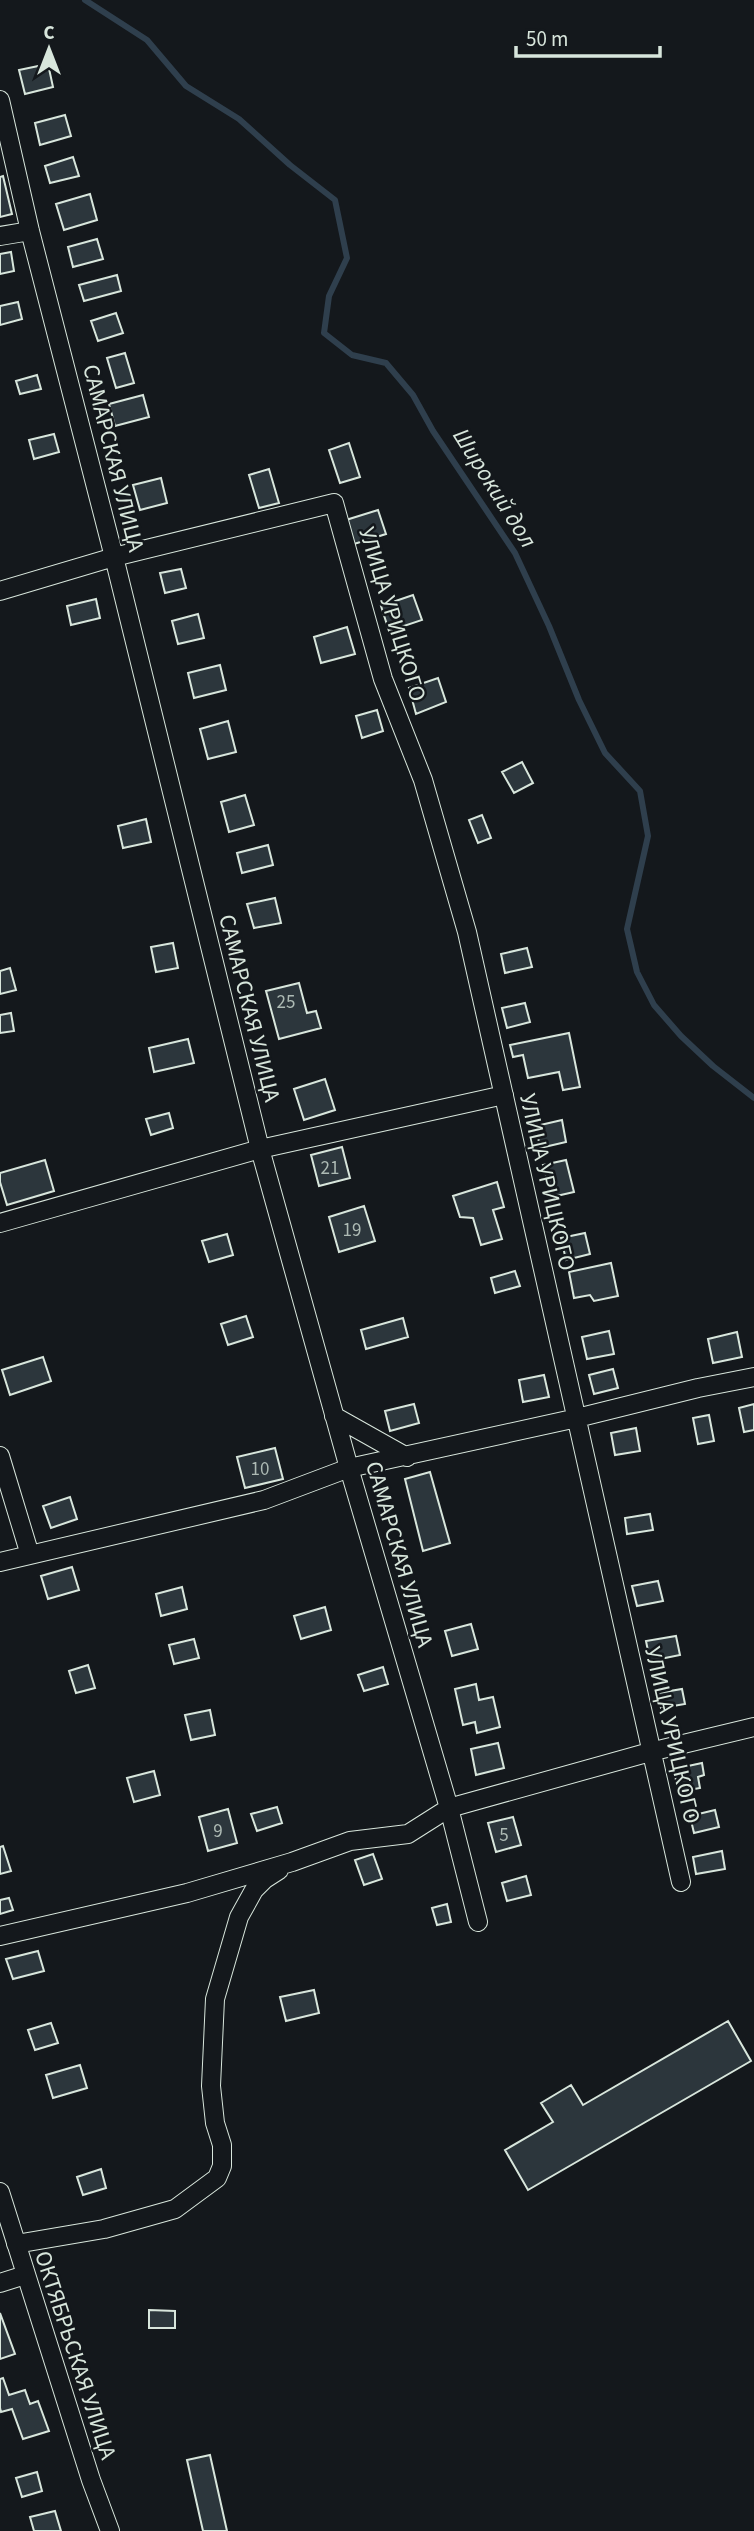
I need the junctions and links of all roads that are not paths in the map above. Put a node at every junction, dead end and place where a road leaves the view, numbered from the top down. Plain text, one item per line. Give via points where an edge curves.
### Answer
1 (0, 100) edge
2 (30, 231) junction
3 (0, 236) edge
4 (114, 556) junction
5 (0, 590) edge
6 (503, 1095) junction
7 (260, 1149) junction
8 (0, 1223) edge
9 (754, 1377) edge
10 (334, 1416) junction
11 (577, 1418) junction
12 (0, 1456) edge
13 (407, 1457) junction
14 (349, 1468) junction
15 (30, 1555) junction
16 (0, 1562) edge
17 (754, 1727) edge
18 (650, 1752) junction
19 (449, 1808) junction
20 (292, 1862) junction
21 (681, 1882) dead end
22 (478, 1922) dead end
23 (0, 1936) edge
24 (0, 2192) edge
25 (16, 2244) junction
26 (25, 2275) junction
27 (0, 2283) edge
28 (110, 2531) edge

1 - 2 street, САМАРСКАЯ УЛИЦА
2 - 3 street
2 - 4 street, САМАРСКАЯ УЛИЦА
4 - 5 street
4 - 6 street, УЛИЦА УРИЦКОГО via 334,503 383,679 424,780 467,932
4 - 7 street, САМАРСКАЯ УЛИЦА
6 - 7 street
6 - 11 street, УЛИЦА УРИЦКОГО
7 - 8 street
7 - 10 street, САМАРСКАЯ УЛИЦА
9 - 11 street
10 - 13 street
10 - 14 street, САМАРСКАЯ УЛИЦА
11 - 13 street
11 - 18 street, УЛИЦА УРИЦКОГО
12 - 15 street
13 - 14 street
14 - 15 street via 264,1500
14 - 19 street, САМАРСКАЯ УЛИЦА
15 - 16 street
17 - 18 street
18 - 19 street
18 - 21 street, УЛИЦА УРИЦКОГО
19 - 20 street via 408,1834 350,1841
19 - 22 street, САМАРСКАЯ УЛИЦА
20 - 23 street via 187,1893
20 - 25 street via 254,1890 239,1917 215,1999 211,2086 222,2145 217,2178 175,2209 104,2229
24 - 25 street, ОКТЯБРЬСКАЯ УЛИЦА
25 - 26 street, ОКТЯБРЬСКАЯ УЛИЦА
26 - 27 street
26 - 28 street, ОКТЯБРЬСКАЯ УЛИЦА

